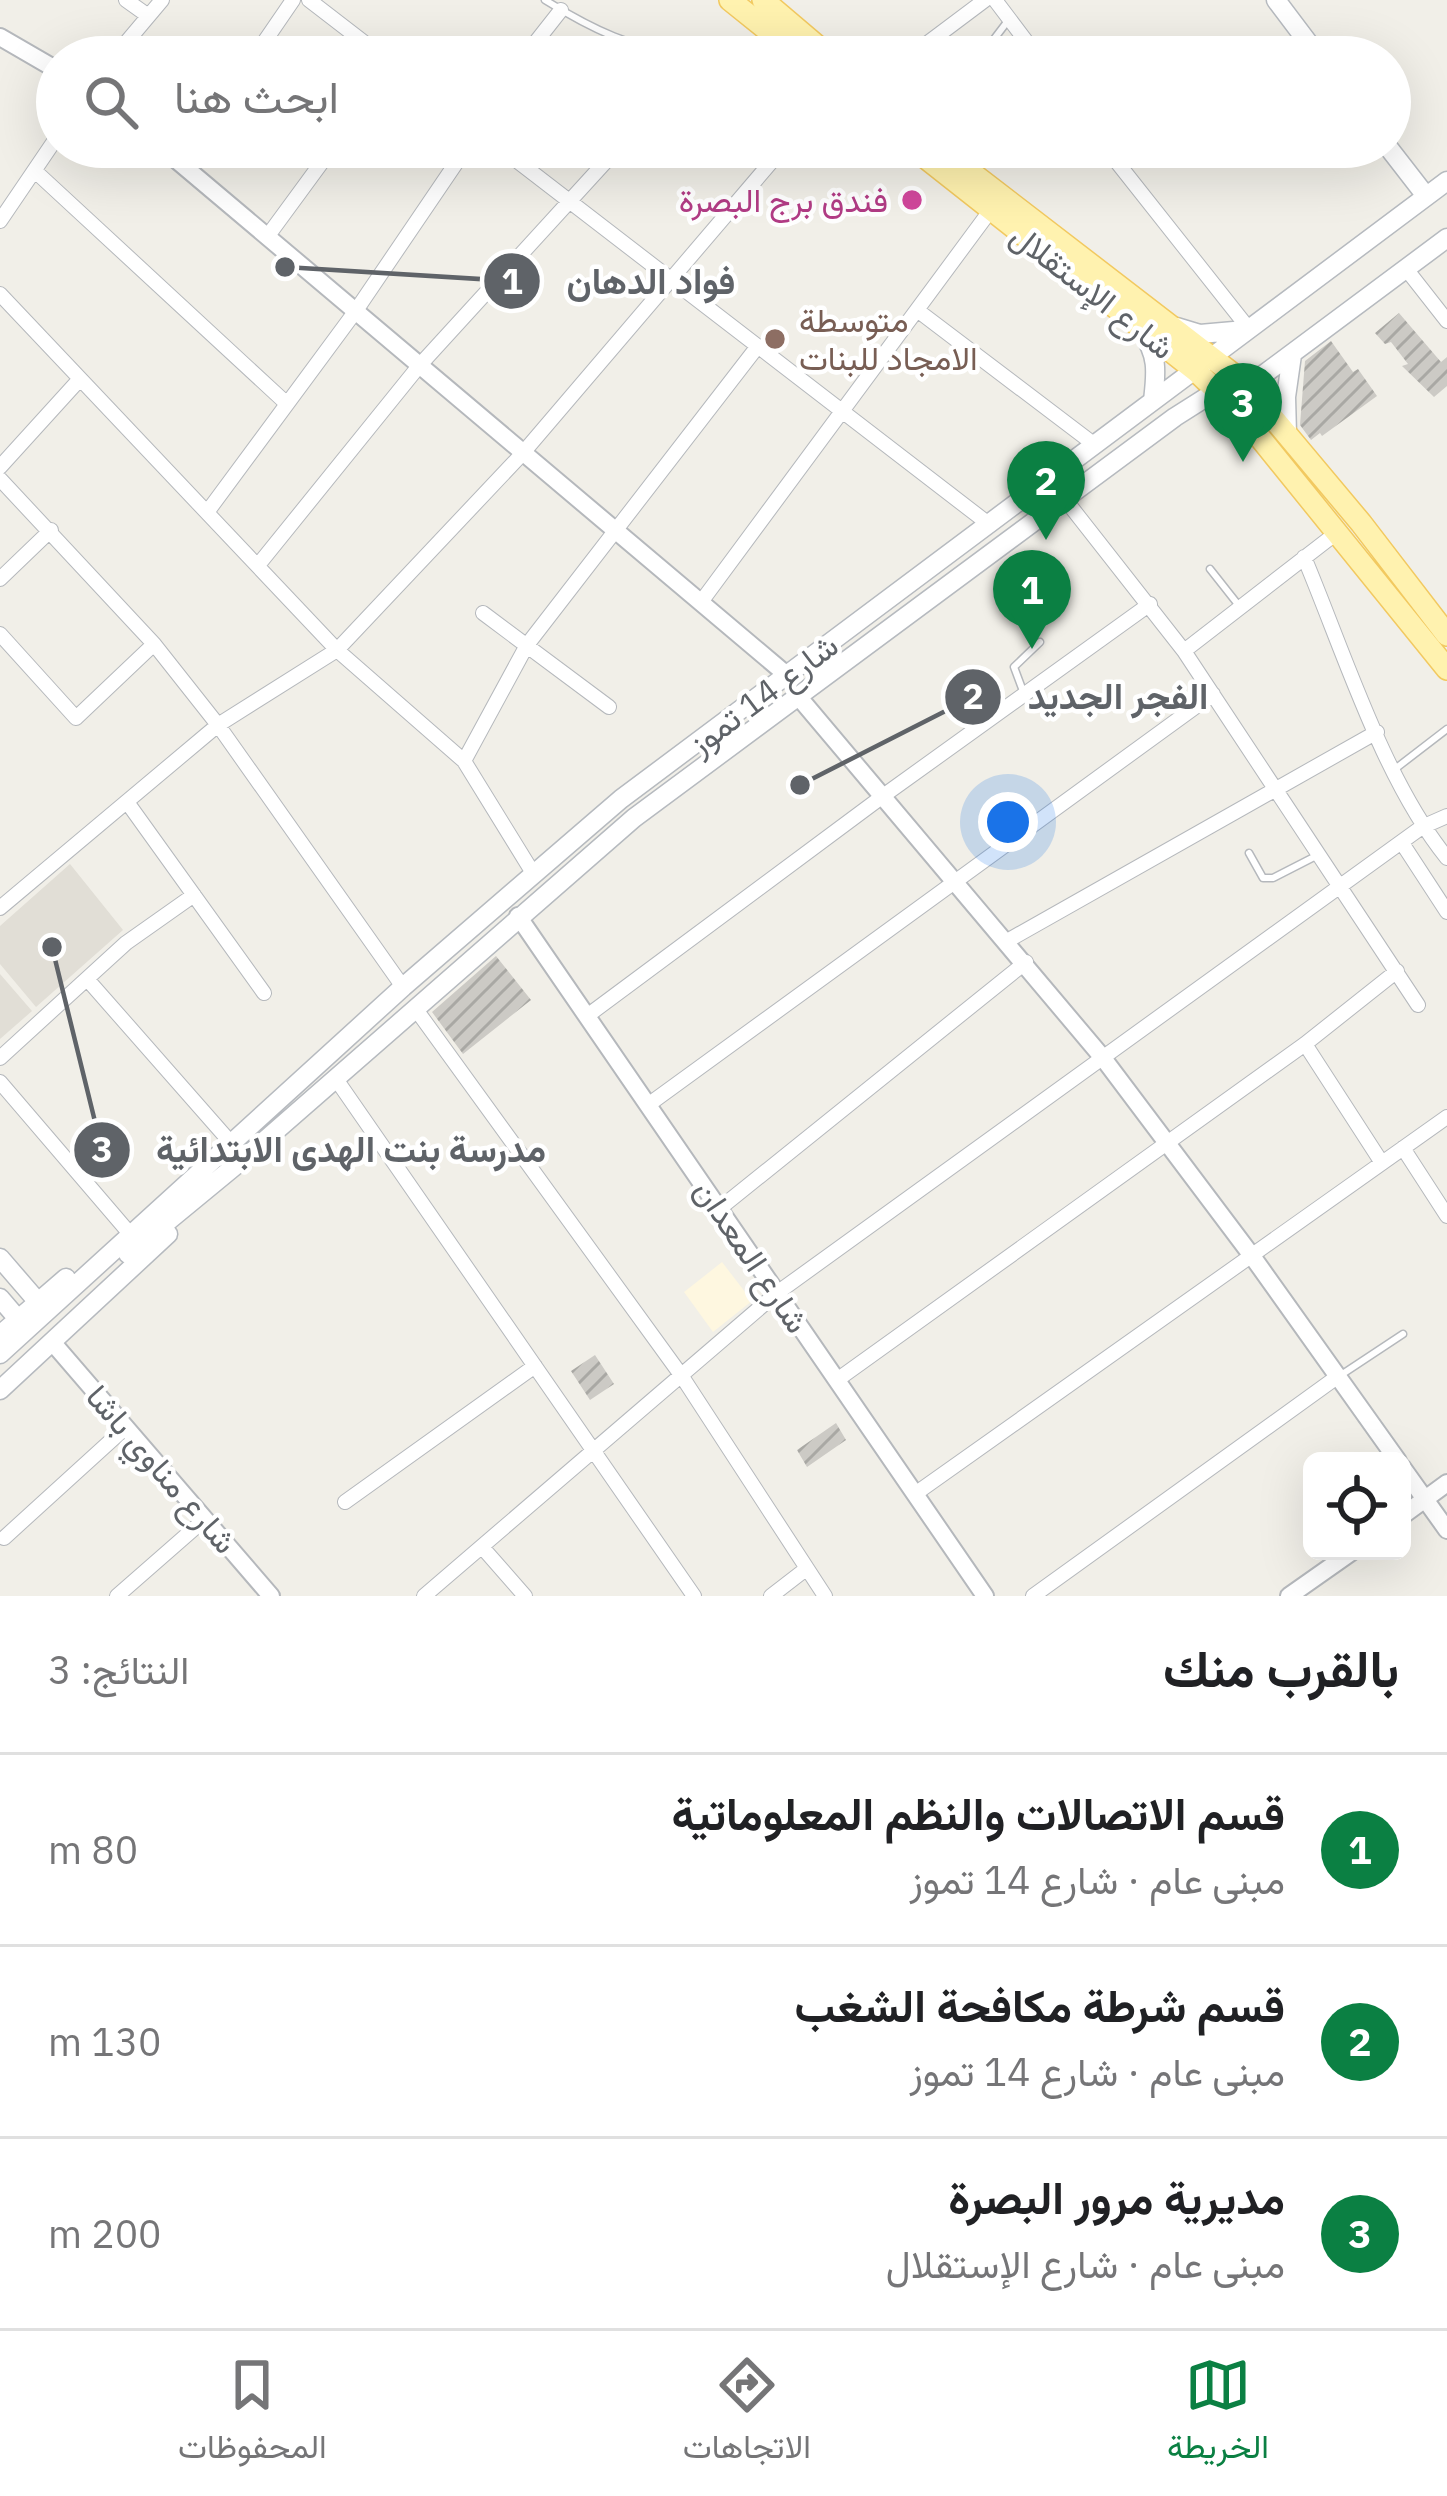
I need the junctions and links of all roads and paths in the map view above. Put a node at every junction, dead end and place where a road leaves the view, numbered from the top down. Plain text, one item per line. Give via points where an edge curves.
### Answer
1 (126, 0) edge
2 (162, 0) edge
3 (293, 0) edge
4 (309, 0) edge
5 (545, 0) edge
6 (730, 0) edge
7 (985, 0) edge
8 (995, 0) edge
9 (1276, 0) edge
10 (766, 1) edge
11 (562, 10) junction
12 (147, 15) junction
13 (1009, 19) junction
14 (130, 36) edge
15 (268, 36) edge
16 (355, 36) edge
17 (541, 36) edge
18 (614, 36) edge
19 (775, 36) edge
20 (806, 36) edge
21 (937, 36) edge
22 (996, 36) edge
23 (1022, 36) edge
24 (1303, 36) edge
25 (0, 37) edge
26 (36, 58) edge
27 (37, 168) edge
28 (186, 168) edge
29 (318, 168) edge
30 (453, 168) edge
31 (526, 168) edge
32 (601, 168) edge
33 (766, 168) edge
34 (938, 168) edge
35 (965, 168) edge
36 (1123, 168) edge
37 (1404, 168) edge
38 (35, 171) junction
39 (1447, 181) edge
40 (1426, 196) junction
41 (6, 200) edge
42 (572, 203) junction
43 (990, 211) junction
44 (0, 220) edge
45 (267, 237) junction
46 (1447, 238) edge
47 (1406, 270) junction
48 (670, 279) junction
49 (0, 294) edge
50 (917, 310) junction
51 (355, 312) junction
52 (1447, 321) edge
53 (1164, 323) junction
54 (1133, 325) junction
55 (1250, 329) junction
56 (758, 346) junction
57 (1292, 355) junction
58 (1203, 364) junction
59 (419, 366) junction
60 (79, 380) junction
61 (1242, 381) junction
62 (1216, 391) junction
63 (1153, 401) junction
64 (286, 404) junction
65 (842, 411) junction
66 (1287, 434) junction
67 (1095, 445) junction
68 (522, 454) junction
69 (0, 467) edge
70 (0, 479) edge
71 (1064, 498) junction
72 (208, 512) junction
73 (990, 525) junction
74 (613, 529) junction
75 (51, 530) junction
76 (1339, 531) junction
77 (1304, 557) junction
78 (260, 564) junction
79 (1210, 569) dead end
80 (0, 579) edge
81 (701, 602) junction
82 (1150, 604) junction
83 (1240, 607) junction
84 (483, 614) dead end
85 (0, 634) edge
86 (1447, 635) edge
87 (1040, 642) dead end
88 (154, 644) junction
89 (527, 645) junction
90 (337, 650) junction
91 (1184, 651) junction
92 (1447, 669) edge
93 (788, 676) junction
94 (1024, 694) junction
95 (1214, 694) junction
96 (796, 695) junction
97 (609, 707) dead end
98 (218, 725) junction
99 (1447, 729) edge
100 (1377, 733) junction
101 (464, 761) junction
102 (1395, 769) junction
103 (1275, 793) junction
104 (883, 796) junction
105 (127, 802) junction
106 (1447, 816) edge
107 (1422, 827) junction
108 (1402, 843) junction
109 (1249, 853) dead end
110 (1318, 855) junction
111 (1447, 858) edge
112 (533, 872) junction
113 (957, 884) junction
114 (1341, 888) junction
115 (194, 896) junction
116 (0, 908) edge
117 (1447, 911) edge
118 (518, 916) junction
119 (1007, 941) junction
120 (1026, 962) junction
121 (1397, 970) junction
122 (87, 979) junction
123 (403, 987) junction
124 (264, 993) dead end
125 (1418, 1006) dead end
126 (415, 1008) junction
127 (587, 1016) junction
128 (1304, 1043) junction
129 (0, 1058) edge
130 (1103, 1058) junction
131 (336, 1079) junction
132 (0, 1082) edge
133 (648, 1105) junction
134 (1447, 1117) edge
135 (1167, 1140) junction
136 (232, 1144) junction
137 (1403, 1148) junction
138 (1382, 1162) junction
139 (188, 1195) junction
140 (719, 1209) junction
141 (1447, 1216) edge
142 (125, 1228) junction
143 (120, 1253) junction
144 (1252, 1256) junction
145 (0, 1258) edge
146 (777, 1293) junction
147 (34, 1297) junction
148 (9, 1309) edge
149 (1403, 1334) dead end
150 (0, 1335) edge
151 (53, 1343) junction
152 (0, 1354) edge
153 (535, 1366) junction
154 (0, 1368) edge
155 (681, 1375) junction
156 (1337, 1378) junction
157 (837, 1380) junction
158 (0, 1390) edge
159 (126, 1427) junction
160 (594, 1451) junction
161 (1391, 1452) edge
162 (1411, 1479) edge
163 (1447, 1484) edge
164 (915, 1494) junction
165 (1425, 1499) junction
166 (345, 1502) dead end
167 (1411, 1509) edge
168 (205, 1519) junction
169 (1447, 1530) edge
170 (4, 1538) dead end
171 (482, 1547) junction
172 (1340, 1560) edge
173 (806, 1569) junction
174 (117, 1596) edge
175 (271, 1596) edge
176 (424, 1596) edge
177 (525, 1596) edge
178 (694, 1596) edge
179 (771, 1596) edge
180 (825, 1596) edge
181 (985, 1596) edge
182 (1033, 1596) edge
183 (1289, 1596) edge

1 - 12 street
2 - 12 street
3 - 15 street
4 - 16 street
5 - 11 lane
6 - 19 main road
7 - 21 street
8 - 13 street
9 - 24 main road
10 - 20 main road
11 - 17 street
11 - 18 lane
12 - 14 street
13 - 22 lane
13 - 23 street
25 - 26 street
27 - 38 street
28 - 45 street
29 - 45 street
30 - 51 street
31 - 42 street
32 - 42 street
33 - 48 street
34 - 43 main road, شارع الإستقلال
35 - 53 main road, شارع الإستقلال
36 - 55 street
37 - 40 main road
38 - 41 street
38 - 64 street
39 - 40 main road, شارع 14 تموز
40 - 55 main road, شارع 14 تموز
41 - 44 street
42 - 48 street
42 - 59 street
43 - 50 street
43 - 54 main road, شارع الإستقلال
45 - 51 street
46 - 47 main road, شارع 14 تموز
47 - 52 street
47 - 57 main road, شارع 14 تموز
48 - 56 street
48 - 68 street
49 - 60 street
50 - 65 street
50 - 67 street
51 - 59 street
51 - 64 street
53 - 55 main road via 1200,334
53 - 58 main road, شارع الإستقلال
54 - 58 main road, شارع الإستقلال
54 - 63 main road via 1156,358
55 - 58 main road, شارع 14 تموز
56 - 65 street
56 - 74 street
57 - 61 main road, شارع 14 تموز
57 - 66 main road
58 - 61 main road, شارع الإستقلال
58 - 62 main road, شارع الإستقلال
58 - 63 main road, شارع 14 تموز
59 - 68 street
59 - 78 street
60 - 69 street
60 - 72 street
61 - 62 main road, شارع 14 تموز
61 - 66 main road, شارع الإستقلال
62 - 71 main road, شارع 14 تموز
62 - 76 main road, شارع الإستقلال
63 - 67 main road, شارع 14 تموز
64 - 72 street
65 - 73 street
65 - 81 street
66 - 86 main road, شارع الإستقلال
67 - 73 main road, شارع 14 تموز
68 - 74 street
68 - 90 street
70 - 75 street
71 - 82 street
71 - 96 main road, شارع 14 تموز
72 - 78 street
73 - 93 main road, شارع 14 تموز
74 - 81 street
74 - 89 street
75 - 80 street
75 - 88 street
76 - 77 street
76 - 92 main road, شارع الإستقلال
77 - 83 street
77 - 100 street
78 - 90 street
79 - 83 lane
81 - 93 street
82 - 91 street
82 - 94 street
83 - 91 street
84 - 89 street
85 - 88 street via 76,718
87 - 94 lane via 1014,667
88 - 98 street
89 - 97 street
89 - 101 street
90 - 98 street
90 - 101 street
91 - 95 street
93 - 112 main road, شارع 14 تموز
94 - 104 street
95 - 103 street
95 - 113 street
96 - 104 street
96 - 118 main road, شارع 14 تموز
98 - 105 street
98 - 123 street
99 - 102 lane
100 - 102 street
100 - 103 street
101 - 112 street
102 - 107 street
103 - 110 street
103 - 119 street
104 - 113 street
104 - 127 street
105 - 115 street
105 - 116 street
106 - 107 street
107 - 108 street
107 - 111 street
108 - 114 street
108 - 117 street
109 - 110 lane via 1263,878
110 - 114 street
112 - 123 main road, شارع 14 تموز
113 - 119 street
113 - 133 street
114 - 121 street
114 - 130 street
115 - 122 street
115 - 124 street
118 - 126 main road, شارع 14 تموز
118 - 127 street, شارع المعدان
119 - 120 street
120 - 130 street
120 - 140 street
121 - 125 street
121 - 128 street
122 - 129 street
122 - 136 street
123 - 136 main road, شارع 14 تموز
126 - 131 main road, شارع 14 تموز
126 - 155 street
127 - 133 street, شارع المعدان
128 - 135 street
128 - 138 street
130 - 135 street
130 - 146 street
131 - 139 main road, شارع 14 تموز
131 - 153 street
132 - 142 street
133 - 140 street, شارع المعدان
134 - 137 street
135 - 144 street
135 - 157 street
136 - 139 main road, شارع 14 تموز
137 - 138 street
137 - 141 street
138 - 144 street
139 - 142 main road
139 - 143 main road, شارع 14 تموز
139 - 151 main road via 154,1249
140 - 146 street, شارع المعدان
142 - 147 main road
143 - 152 main road
143 - 154 main road
144 - 156 street
144 - 164 street
145 - 147 main road
146 - 155 street
146 - 157 street, شارع المعدان
147 - 148 main road
148 - 150 main road
149 - 156 lane
151 - 158 main road
151 - 159 street, شارع مناوي باشا
153 - 160 street
153 - 166 street
155 - 160 street
155 - 173 street
156 - 161 street
156 - 182 street
157 - 164 street, شارع المعدان
159 - 168 street, شارع مناوي باشا
159 - 170 street
160 - 171 street
160 - 178 street
162 - 165 street
163 - 165 street
164 - 181 street, شارع المعدان
165 - 167 street
165 - 169 street
168 - 174 street
168 - 175 street, شارع مناوي باشا
171 - 176 street
171 - 177 street
172 - 183 street
173 - 179 street
173 - 180 street

